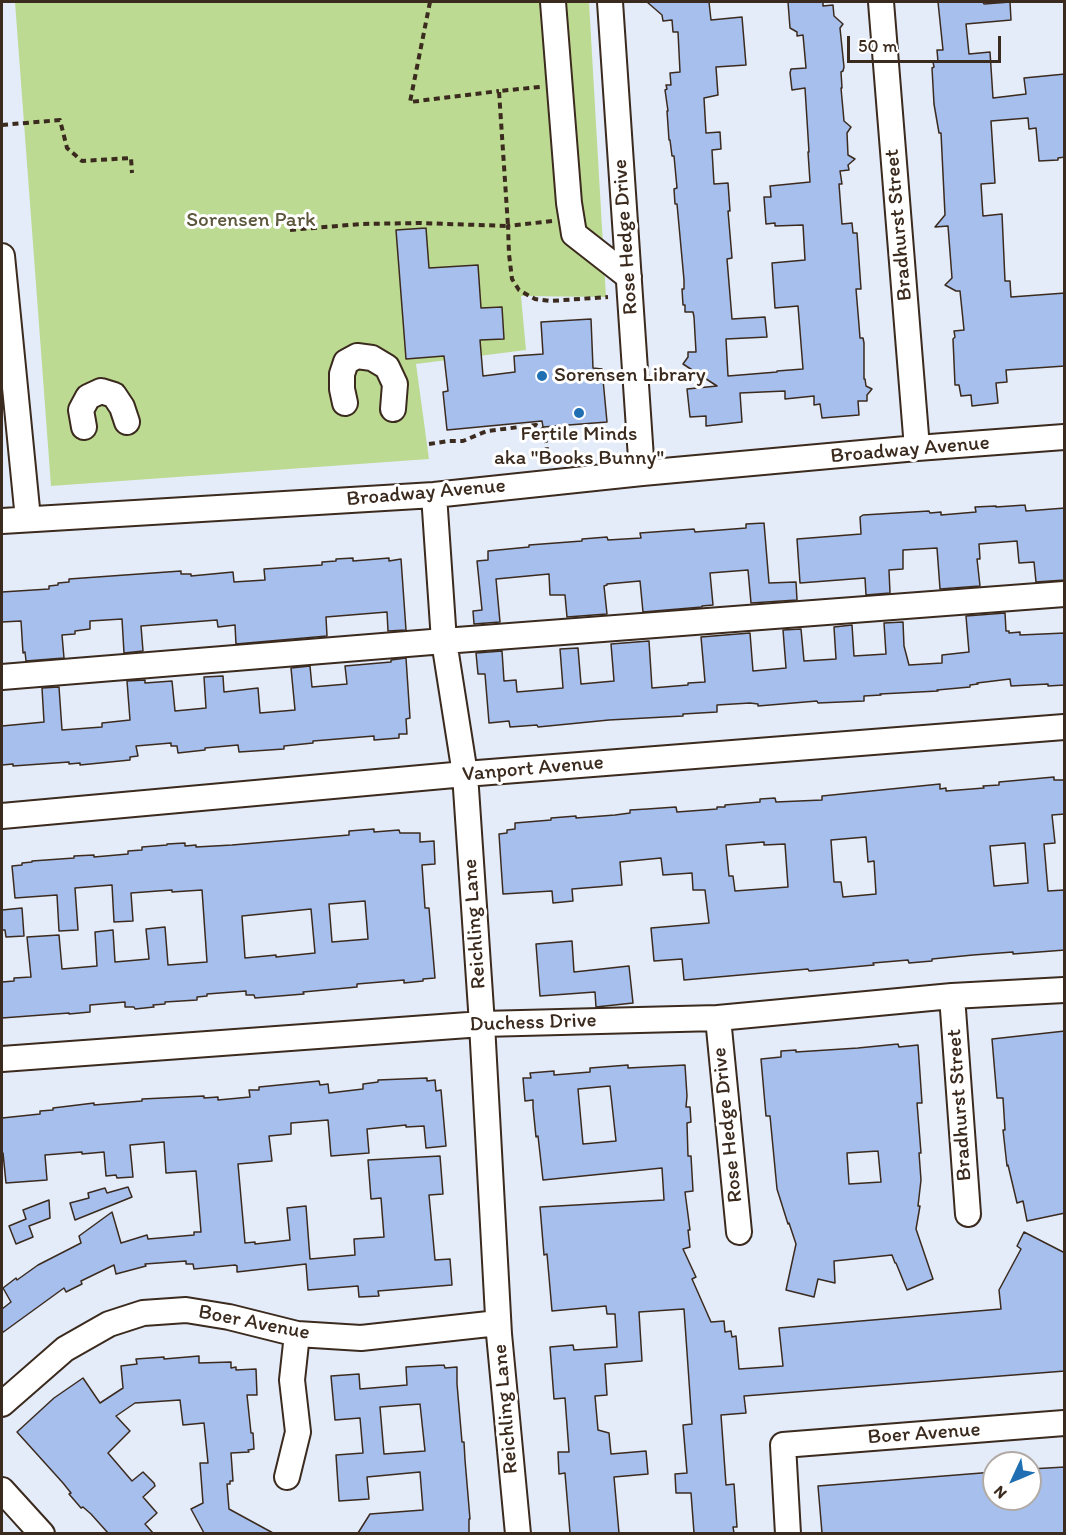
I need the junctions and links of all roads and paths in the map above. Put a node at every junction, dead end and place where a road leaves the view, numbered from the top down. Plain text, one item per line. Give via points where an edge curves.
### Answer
1 (430, 2) edge
2 (553, 2) edge
3 (610, 2) edge
4 (881, 2) edge
5 (559, 86) junction
6 (499, 91) junction
7 (2, 124) edge
8 (132, 173) dead end
9 (571, 220) junction
10 (508, 226) junction
11 (290, 230) dead end
12 (2, 256) edge
13 (630, 286) junction
14 (8, 391) edge
15 (345, 403) dead end
16 (393, 409) dead end
17 (127, 423) dead end
18 (84, 426) dead end
19 (1065, 437) edge
20 (429, 444) dead end
21 (917, 448) junction
22 (642, 473) junction
23 (551, 483) junction
24 (434, 495) junction
25 (28, 519) junction
26 (2, 521) edge
27 (1065, 594) edge
28 (444, 641) junction
29 (2, 677) edge
30 (1065, 727) edge
31 (465, 774) junction
32 (2, 816) edge
33 (1065, 990) edge
34 (952, 996) junction
35 (718, 1018) junction
36 (482, 1024) junction
37 (2, 1059) edge
38 (968, 1214) dead end
39 (739, 1232) dead end
40 (498, 1323) junction
41 (297, 1334) junction
42 (2, 1404) edge
43 (1065, 1423) edge
44 (288, 1477) dead end
45 (2, 1490) edge
46 (42, 1533) edge
47 (518, 1533) edge
48 (788, 1533) edge

1 - 6 path via 410,102
2 - 5 street
3 - 13 street, Rose Hedge Drive
4 - 21 street, Bradhurst Street
5 - 6 path
5 - 9 street
6 - 10 path
7 - 8 path via 60,120 67,148 82,161 131,158
9 - 10 path
9 - 13 street via 574,234
10 - 11 path via 361,224
10 - 13 path via 512,279 519,290 535,299 550,301
12 - 14 street
13 - 22 street, Rose Hedge Drive
14 - 25 street
15 - 16 street via 342,374 346,362 357,356 372,358 387,367 395,384
17 - 18 street via 114,395 101,391 88,397 81,410
19 - 21 street, Broadway Avenue
20 - 23 path via 463,441 487,431 536,424 544,430
21 - 22 street, Broadway Avenue
22 - 23 street, Broadway Avenue
23 - 24 street, Broadway Avenue
24 - 25 street, Broadway Avenue
24 - 28 street, Reichling Lane
25 - 26 street, Broadway Avenue
27 - 28 street
28 - 29 street
28 - 31 street, Reichling Lane
30 - 31 street, Vanport Avenue
31 - 32 street, Vanport Avenue
31 - 36 street, Reichling Lane
33 - 34 street, Duchess Drive
34 - 35 street, Duchess Drive
34 - 38 street, Bradhurst Street
35 - 36 street, Duchess Drive
35 - 39 street, Rose Hedge Drive
36 - 37 street, Duchess Drive
36 - 40 street, Reichling Lane
40 - 41 street, Boer Avenue via 361,1338
40 - 47 street, Reichling Lane
41 - 42 street, Boer Avenue via 186,1310 143,1313 109,1324 65,1349
41 - 44 street via 292,1380 298,1432
43 - 48 street, Boer Avenue via 783,1445
45 - 46 street

